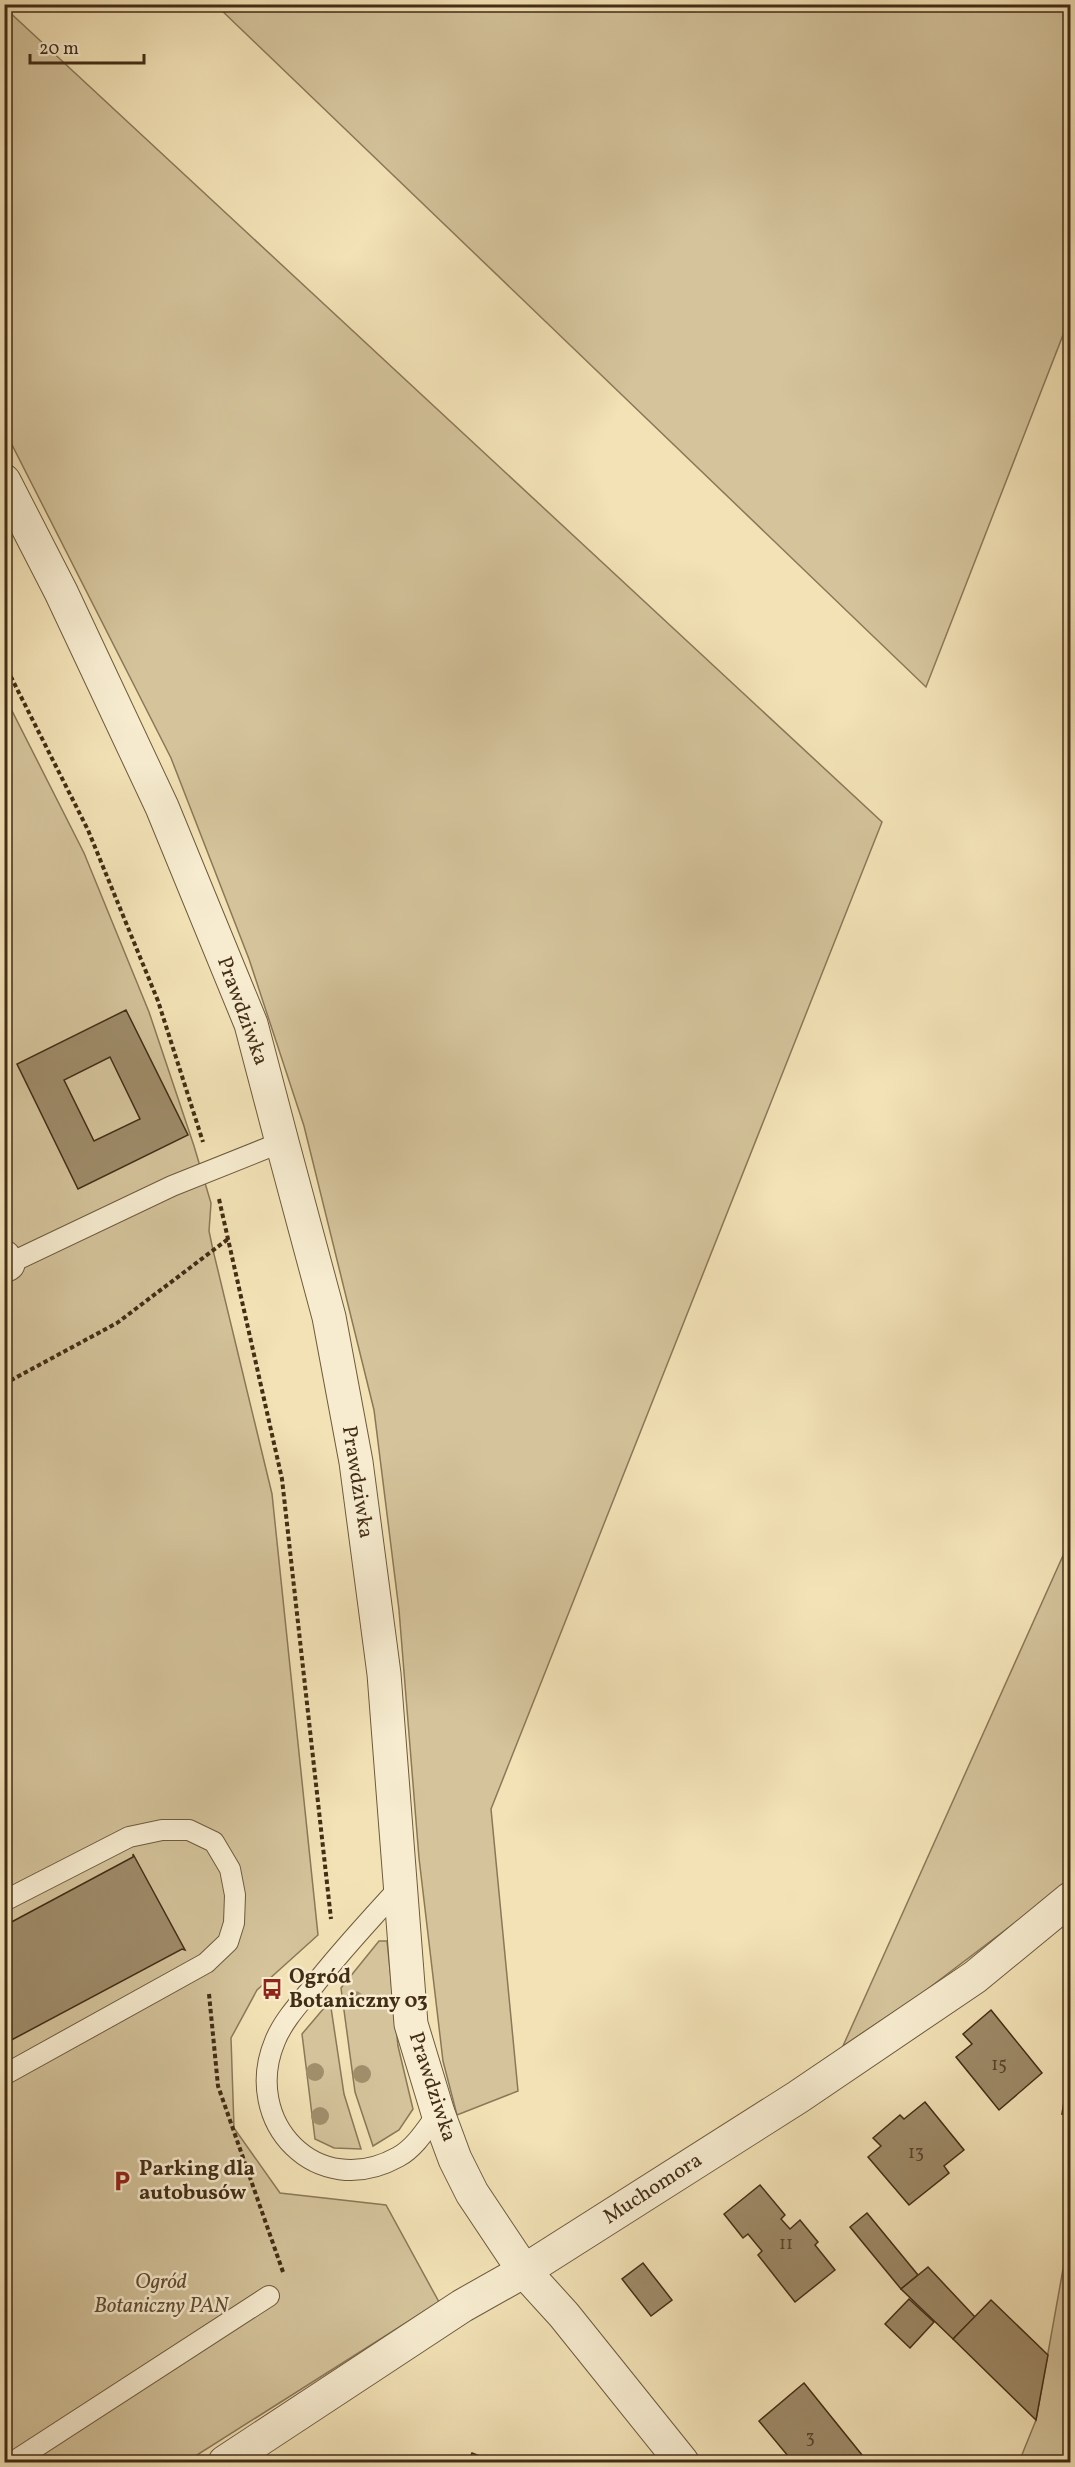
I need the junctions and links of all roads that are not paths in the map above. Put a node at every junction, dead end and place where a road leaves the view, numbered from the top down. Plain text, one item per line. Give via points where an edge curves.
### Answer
1 (4, 481) edge
2 (282, 1142) junction
3 (6, 1262) edge
4 (399, 1888) junction
5 (1071, 1899) edge
6 (4, 1901) edge
7 (4, 2076) edge
8 (438, 2113) junction
9 (524, 2271) junction
10 (270, 2296) road end
11 (13, 2463) edge
12 (225, 2463) edge
13 (681, 2463) edge

1 - 2 street, Prawdziwka via 162,807 251,1023
2 - 3 lane via 172,1186
2 - 4 street, Prawdziwka via 329,1317 356,1462 384,1674
4 - 8 street, Prawdziwka via 411,2024
4 - 8 lane via 338,1954 275,2041 266,2081 270,2109 282,2133 301,2154 325,2167 350,2172 374,2168 400,2156
5 - 9 street, Muchomora via 975,1977
6 - 7 lane via 129,1838 162,1830 189,1830 214,1842 230,1869 235,1894 234,1923 228,1942 206,1963
8 - 9 street, Prawdziwka via 472,2193
9 - 12 street, Muchomora via 462,2306
9 - 13 street, Prawdziwka via 564,2315
10 - 11 lane

